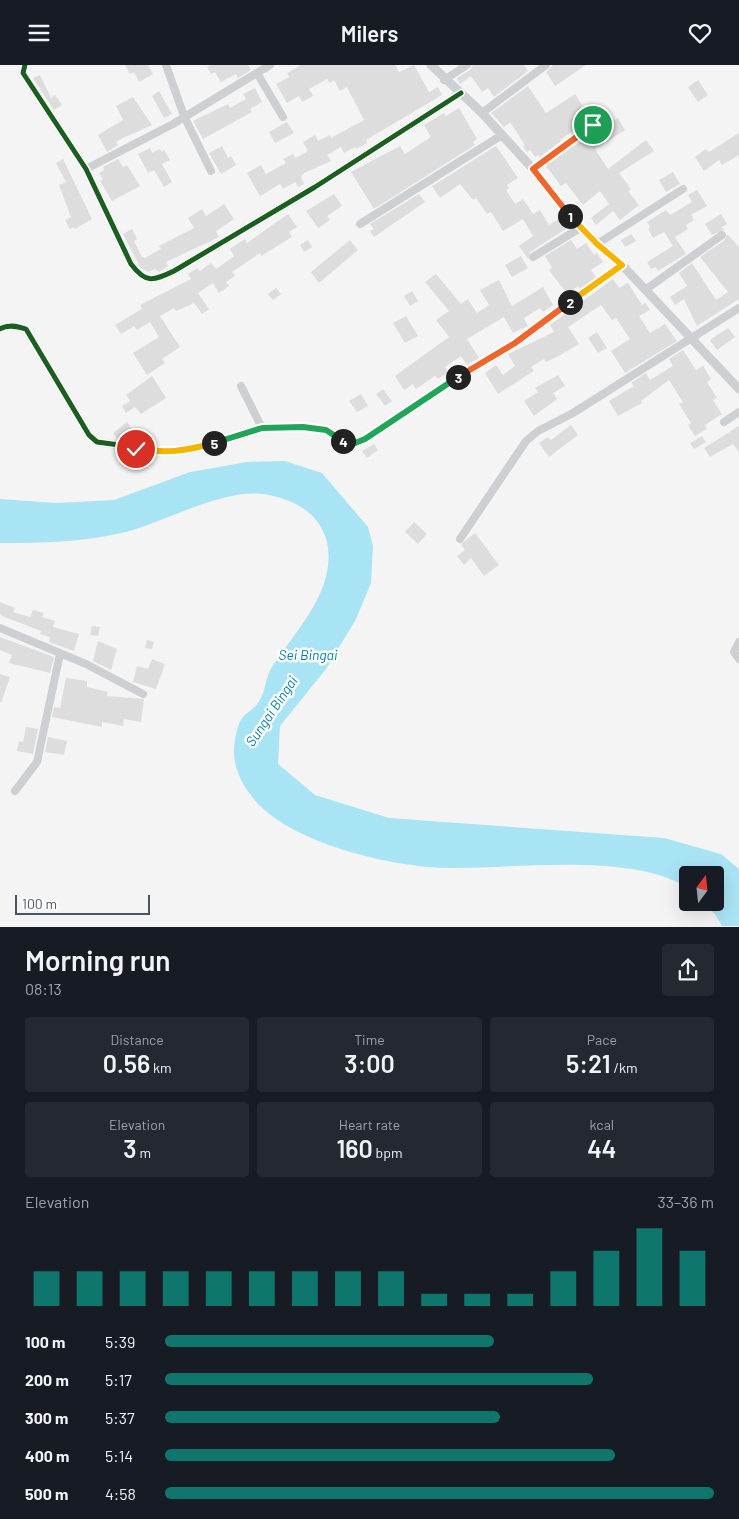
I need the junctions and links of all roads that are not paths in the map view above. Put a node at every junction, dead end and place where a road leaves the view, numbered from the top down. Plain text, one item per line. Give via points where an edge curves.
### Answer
1 (25, 65) edge
2 (166, 65) edge
3 (270, 65) edge
4 (431, 65) edge
5 (467, 65) edge
6 (546, 65) edge
7 (257, 73) junction
8 (444, 79) junction
9 (462, 93) junction
10 (482, 113) junction
11 (184, 116) junction
12 (283, 117) dead end
13 (593, 125) dead end
14 (502, 135) junction
15 (86, 169) junction
16 (533, 169) junction
17 (211, 171) dead end
18 (683, 189) dead end
19 (360, 224) dead end
20 (580, 228) junction
21 (722, 235) dead end
22 (597, 244) junction
23 (533, 257) dead end
24 (622, 265) junction
25 (645, 290) junction
26 (739, 308) edge
27 (0, 329) edge
28 (692, 338) junction
29 (241, 386) dead end
30 (739, 389) edge
31 (739, 412) edge
32 (724, 422) dead end
33 (262, 428) junction
34 (460, 539) dead end
35 (0, 628) edge
36 (739, 642) edge
37 (60, 654) junction
38 (739, 659) edge
39 (143, 694) dead end
40 (15, 791) dead end

1 - 15 street via 23,73
2 - 11 street
3 - 7 street
4 - 8 street
5 - 8 street
6 - 10 street
7 - 11 street
7 - 12 street
8 - 9 street
9 - 10 street
9 - 15 street via 315,187 174,271 156,278 140,277 131,264
10 - 14 street
11 - 15 street
11 - 17 street
13 - 16 street
14 - 16 street
14 - 19 street
16 - 20 street
18 - 22 street
20 - 22 street
20 - 23 street
21 - 25 street
22 - 24 street
24 - 25 street
24 - 33 street via 515,343 365,439 355,443 344,442 326,430 303,427
25 - 28 street
26 - 28 street
27 - 33 street via 18,326 26,329 89,435 97,442 172,452 190,451
28 - 30 street
28 - 34 street via 526,441
29 - 33 street
31 - 32 street
35 - 37 street
36 - 38 street via 734,652
37 - 39 street
37 - 40 street via 37,762

